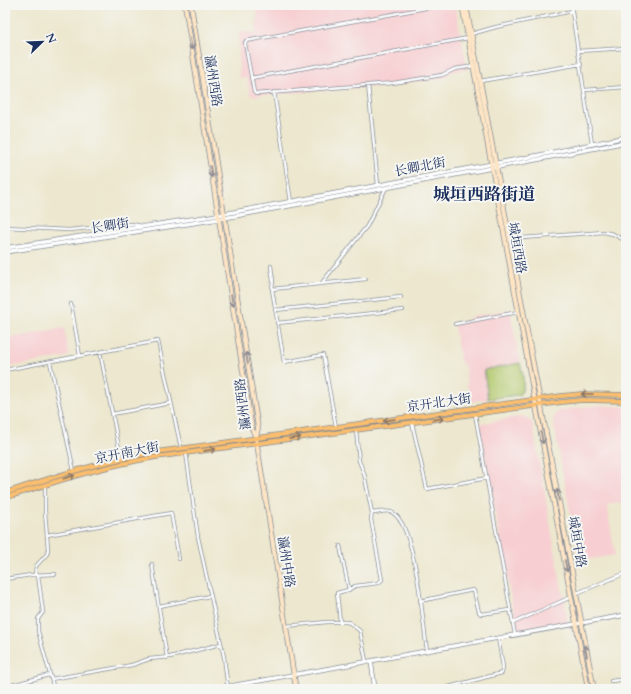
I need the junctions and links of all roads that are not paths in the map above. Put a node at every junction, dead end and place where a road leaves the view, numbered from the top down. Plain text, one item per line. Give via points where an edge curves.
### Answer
1 (185, 5) edge
2 (191, 5) edge
3 (286, 5) edge
4 (442, 5) edge
5 (462, 5) edge
6 (466, 5) edge
7 (571, 5) edge
8 (274, 7) dead end
9 (572, 11) junction
10 (471, 34) junction
11 (468, 38) junction
12 (626, 48) edge
13 (578, 51) junction
14 (581, 64) junction
15 (474, 66) junction
16 (251, 78) junction
17 (480, 81) junction
18 (368, 85) junction
19 (626, 87) edge
20 (585, 90) junction
21 (274, 92) junction
22 (626, 137) edge
23 (626, 142) edge
24 (592, 144) junction
25 (494, 166) junction
26 (378, 185) junction
27 (386, 188) junction
28 (291, 202) junction
29 (224, 216) junction
30 (219, 217) junction
31 (147, 226) junction
32 (5, 227) edge
33 (509, 239) junction
34 (626, 241) edge
35 (5, 248) edge
36 (5, 252) edge
37 (271, 266) dead end
38 (366, 279) dead end
39 (321, 284) junction
40 (272, 289) junction
41 (400, 297) dead end
42 (71, 304) dead end
43 (275, 310) junction
44 (402, 310) dead end
45 (519, 312) junction
46 (278, 323) junction
47 (455, 324) dead end
48 (100, 352) junction
49 (80, 356) junction
50 (50, 362) junction
51 (5, 370) edge
52 (626, 395) edge
53 (537, 399) junction
54 (626, 401) edge
55 (171, 403) junction
56 (538, 405) junction
57 (112, 414) junction
58 (475, 414) junction
59 (412, 423) junction
60 (336, 427) junction
61 (356, 430) junction
62 (256, 438) junction
63 (257, 444) junction
64 (181, 448) junction
65 (186, 453) junction
66 (121, 458) junction
67 (74, 471) junction
68 (486, 478) junction
69 (45, 485) junction
70 (5, 493) edge
71 (5, 498) edge
72 (372, 513) junction
73 (47, 535) junction
74 (340, 546) dead end
75 (179, 560) dead end
76 (152, 564) dead end
77 (626, 573) edge
78 (55, 574) dead end
79 (36, 575) junction
80 (5, 579) edge
81 (349, 590) junction
82 (576, 594) junction
83 (210, 596) junction
84 (571, 597) junction
85 (420, 600) junction
86 (159, 606) junction
87 (510, 610) junction
88 (626, 615) edge
89 (340, 622) junction
90 (513, 623) dead end
91 (582, 623) junction
92 (576, 624) junction
93 (286, 626) junction
94 (515, 635) junction
95 (498, 638) junction
96 (221, 644) junction
97 (427, 651) junction
98 (167, 658) junction
99 (369, 661) junction
100 (294, 674) junction
101 (50, 675) junction
102 (51, 679) junction
103 (626, 679) edge
104 (611, 681) dead end
105 (5, 687) edge
106 (228, 688) edge
107 (54, 689) edge
108 (214, 689) edge
109 (296, 689) edge
110 (375, 689) edge
111 (441, 689) edge
112 (588, 689) edge
113 (594, 689) edge

1 -> 30 main road, 瀛州西路
2 - 29 main road, 瀛州西路
3 - 8 street
4 - 16 street via 246,41 244,43
5 - 11 main road, 城垣西路
6 - 10 main road, 城垣西路
7 - 9 street
9 - 10 street
9 - 13 street
10 - 17 main road, 城垣西路
11 - 15 main road, 城垣西路
11 - 16 street
12 - 13 street
13 - 14 street
14 - 17 street
14 - 20 street
15 - 18 street via 455,69 442,75
15 - 25 main road, 城垣西路
16 - 21 street via 256,94
17 - 25 main road, 城垣西路
18 - 21 street
18 - 26 street
19 - 20 street
20 - 24 street
21 - 28 street
22 - 24 street, 长卿北街
23 - 25 street, 长卿北街
24 - 25 street, 长卿北街
25 - 26 street, 长卿北街
25 - 27 street, 长卿北街
25 - 33 main road, 城垣西路
25 - 45 main road, 城垣西路
26 - 28 street, 长卿北街
27 - 29 street, 长卿北街
27 - 39 street via 367,226
28 - 29 street, 长卿北街
29 - 30 street, 长卿北街
62 -> 29 main road, 瀛州西路 via 258,428
30 - 31 street, 长卿街
30 - 36 street, 长卿街
30 -> 62 main road, 瀛州西路 via 252,429
31 - 32 street via 131,224 69,230
31 - 35 street, 长卿街
33 - 34 street via 604,232
33 - 53 main road, 城垣西路
37 - 40 street
38 - 39 street
39 - 40 street
40 - 43 street
41 - 43 street
42 - 49 street
43 - 46 street
44 - 46 street
45 - 47 street
45 - 53 main road, 城垣西路
46 - 60 street via 284,362 323,355
48 - 49 street
48 - 55 street via 158,341
48 - 57 street
49 - 50 street
50 - 51 street
50 - 67 street
52 -> 53 main road, 京开北大街 via 582,394
53 - 56 main road, 城垣中路
53 -> 60 main road, 京开北大街
54 - 56 main road, 京开北大街 via 582,400
55 - 57 street
55 - 64 street
56 - 58 main road, 京开北大街
82 -> 56 main road, 城垣中路
56 -> 84 main road, 城垣中路
57 - 66 street
59 -> 58 main road, 京开北大街
58 - 68 street
59 - 61 main road, 京开北大街
59 - 68 street via 427,489
60 - 62 main road, 京开北大街
63 -> 61 main road, 京开北大街
61 - 72 street via 359,461
62 - 63 main road, 瀛州中路
62 - 64 main road, 京开南大街
65 -> 63 main road, 京开南大街
63 - 93 main road, 瀛州中路
64 - 66 main road, 京开南大街
69 -> 65 main road, 京开南大街 via 110,466
65 - 83 street via 197,531
66 - 67 main road, 京开南大街
67 - 70 main road, 京开南大街
68 - 87 street
69 - 71 main road, 京开南大街
69 - 73 street
72 - 81 street via 382,580 355,586
72 - 85 street via 393,512 404,528 416,565
73 - 75 street via 171,513
73 - 79 street via 47,554 36,566
74 - 81 street
76 - 86 street
77 - 82 street
78 - 79 street
79 - 80 street
79 - 101 street via 43,607 38,630
81 - 89 street via 336,594
82 - 91 main road, 城垣中路
83 - 86 street
83 - 96 street
84 - 90 street
84 - 92 main road, 城垣中路
85 - 87 street via 473,590 478,612 481,614
85 - 97 street
86 - 98 street
87 - 94 street
88 - 91 street
89 - 93 street
89 - 99 street via 350,623 360,631
91 - 92 street
113 -> 91 main road, 城垣中路
92 - 94 street
92 - 112 main road, 城垣中路
93 - 100 main road, 瀛州中路
94 - 95 street
95 - 97 street
95 - 111 street via 503,667 501,674
96 - 98 street
96 - 106 street
97 - 99 street
98 - 102 street via 154,658 132,666
99 - 100 street
99 - 110 street
100 - 106 street
100 - 109 main road, 瀛州中路
101 - 102 street
101 - 105 street
102 - 107 street
103 - 104 street
106 - 108 street

